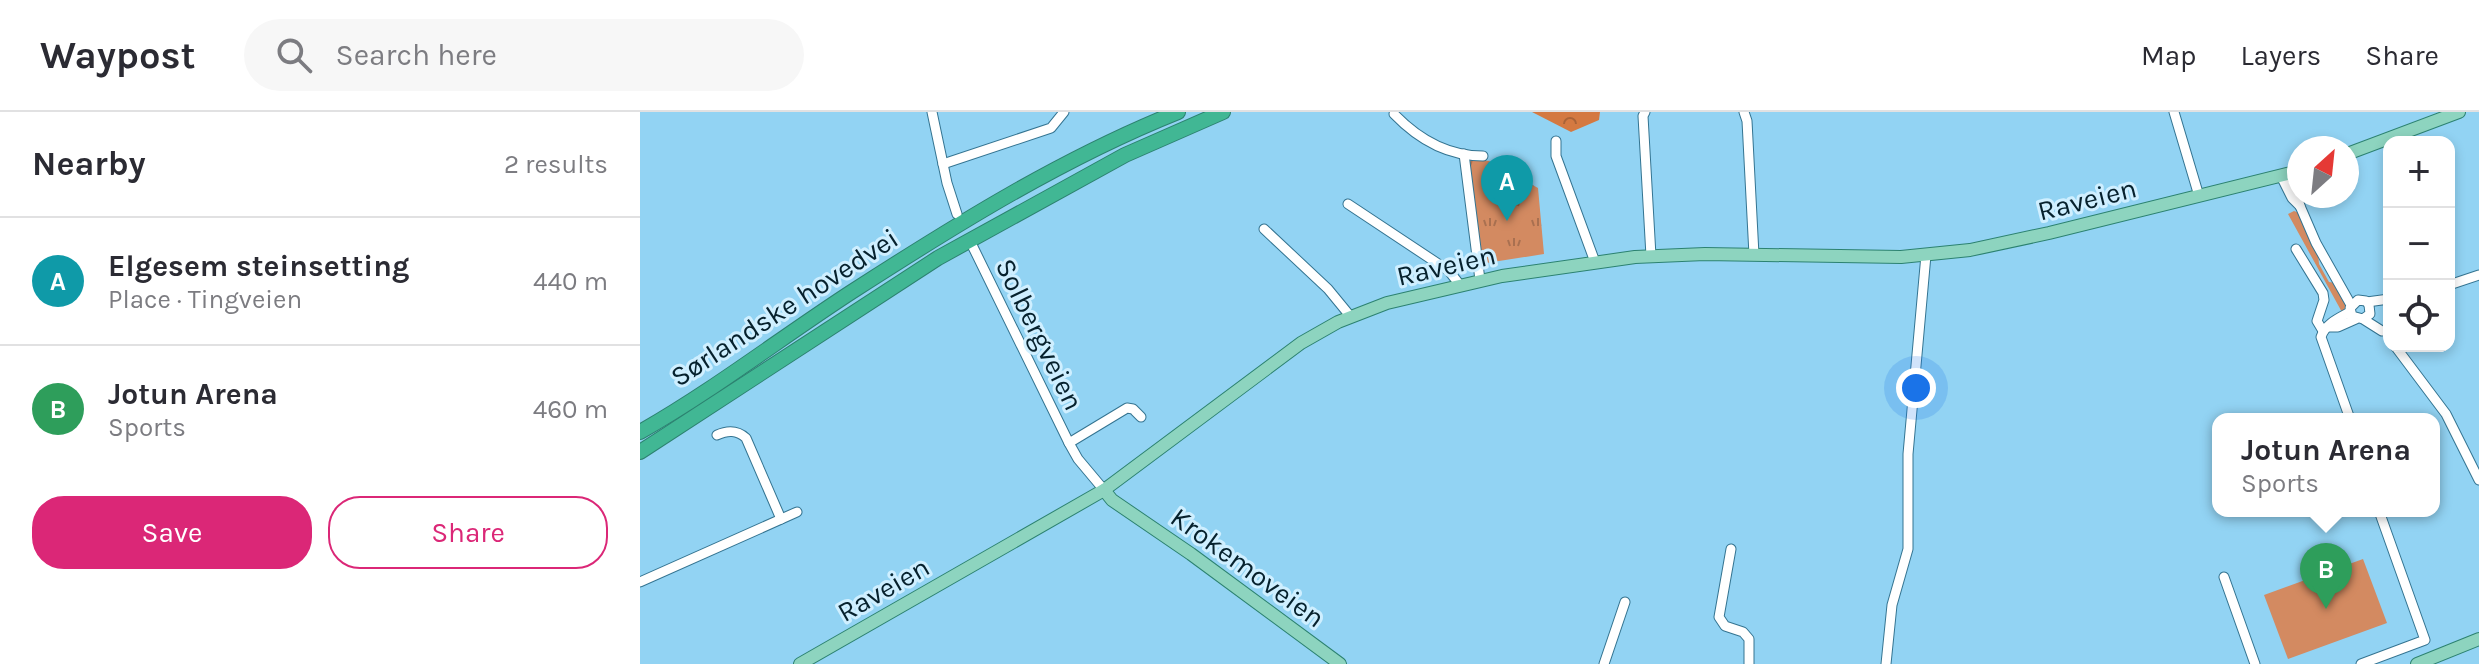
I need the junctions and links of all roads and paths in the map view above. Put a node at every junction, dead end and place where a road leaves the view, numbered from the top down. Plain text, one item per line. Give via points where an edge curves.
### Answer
1 (932, 112) edge
2 (1064, 112) edge
3 (1178, 112) edge
4 (1223, 112) edge
5 (1645, 112) edge
6 (1744, 112) edge
7 (2174, 112) edge
8 (2459, 112) edge
9 (1394, 114) edge
10 (1556, 141) dead end
11 (2359, 150) edge
12 (1464, 154) junction
13 (1483, 156) dead end
14 (943, 164) junction
15 (2287, 174) edge
16 (2199, 196) junction
17 (1348, 204) dead end
18 (2301, 208) edge
19 (957, 220) junction
20 (1264, 229) dead end
21 (972, 245) dead end
22 (2296, 249) dead end
23 (1754, 255) junction
24 (1926, 255) junction
25 (1651, 256) junction
26 (1595, 262) junction
27 (2479, 275) edge
28 (1480, 280) junction
29 (2455, 283) edge
30 (1460, 285) junction
31 (2383, 302) edge
32 (2361, 310) junction
33 (1351, 317) junction
34 (2325, 329) junction
35 (2383, 332) edge
36 (2400, 352) edge
37 (2348, 413) edge
38 (1141, 417) dead end
39 (640, 432) edge
40 (717, 435) dead end
41 (1069, 443) junction
42 (640, 452) edge
43 (2479, 480) edge
44 (1104, 490) junction
45 (797, 512) dead end
46 (2381, 517) edge
47 (781, 519) junction
48 (1731, 549) dead end
49 (2224, 577) dead end
50 (640, 582) edge
51 (1625, 602) dead end
52 (2479, 639) edge
53 (800, 664) edge
54 (1340, 664) edge
55 (1604, 664) edge
56 (1749, 664) edge
57 (1886, 664) edge
58 (2255, 664) edge
59 (2361, 664) edge
60 (2417, 664) edge

1 - 14 street
2 - 14 street via 1051,128
3 - 19 highway, Sørlandske hovedvei
4 - 42 highway, Sørlandske hovedvei via 1125,155 938,258
5 - 25 street
6 - 23 street
7 - 16 street
8 - 11 main road
9 - 12 street via 1429,143
10 - 26 street via 1556,156
12 - 13 street
12 - 28 street
14 - 19 street
15 - 16 main road, Raveien
16 - 24 main road, Raveien via 2022,240
17 - 30 street via 1449,271
18 - 32 street via 2316,243
19 - 39 highway, Sørlandske hovedvei
20 - 33 street
21 - 41 street, Solbergveien
22 - 34 street via 2323,293 2317,321
23 - 24 main road, Raveien
23 - 25 main road, Raveien
24 - 57 street via 1908,454 1908,549 1892,605
25 - 26 main road, Raveien
26 - 28 main road, Raveien
27 - 29 street
28 - 30 main road, Raveien
30 - 33 main road, Raveien
31 - 32 street
32 - 34 street via 2338,327
32 - 35 street
33 - 44 main road, Raveien via 1286,353
34 - 37 street via 2323,345
36 - 43 street via 2441,406
38 - 41 street, Solbergveien via 1127,408
40 - 47 street via 730,431 746,438
41 - 44 street, Solbergveien
44 - 53 main road, Raveien
44 - 54 main road, Krokemoveien
45 - 47 street
46 - 59 street via 2425,640
47 - 50 street
48 - 56 street via 1719,617 1749,639
49 - 58 street
51 - 55 street
52 - 60 main road

